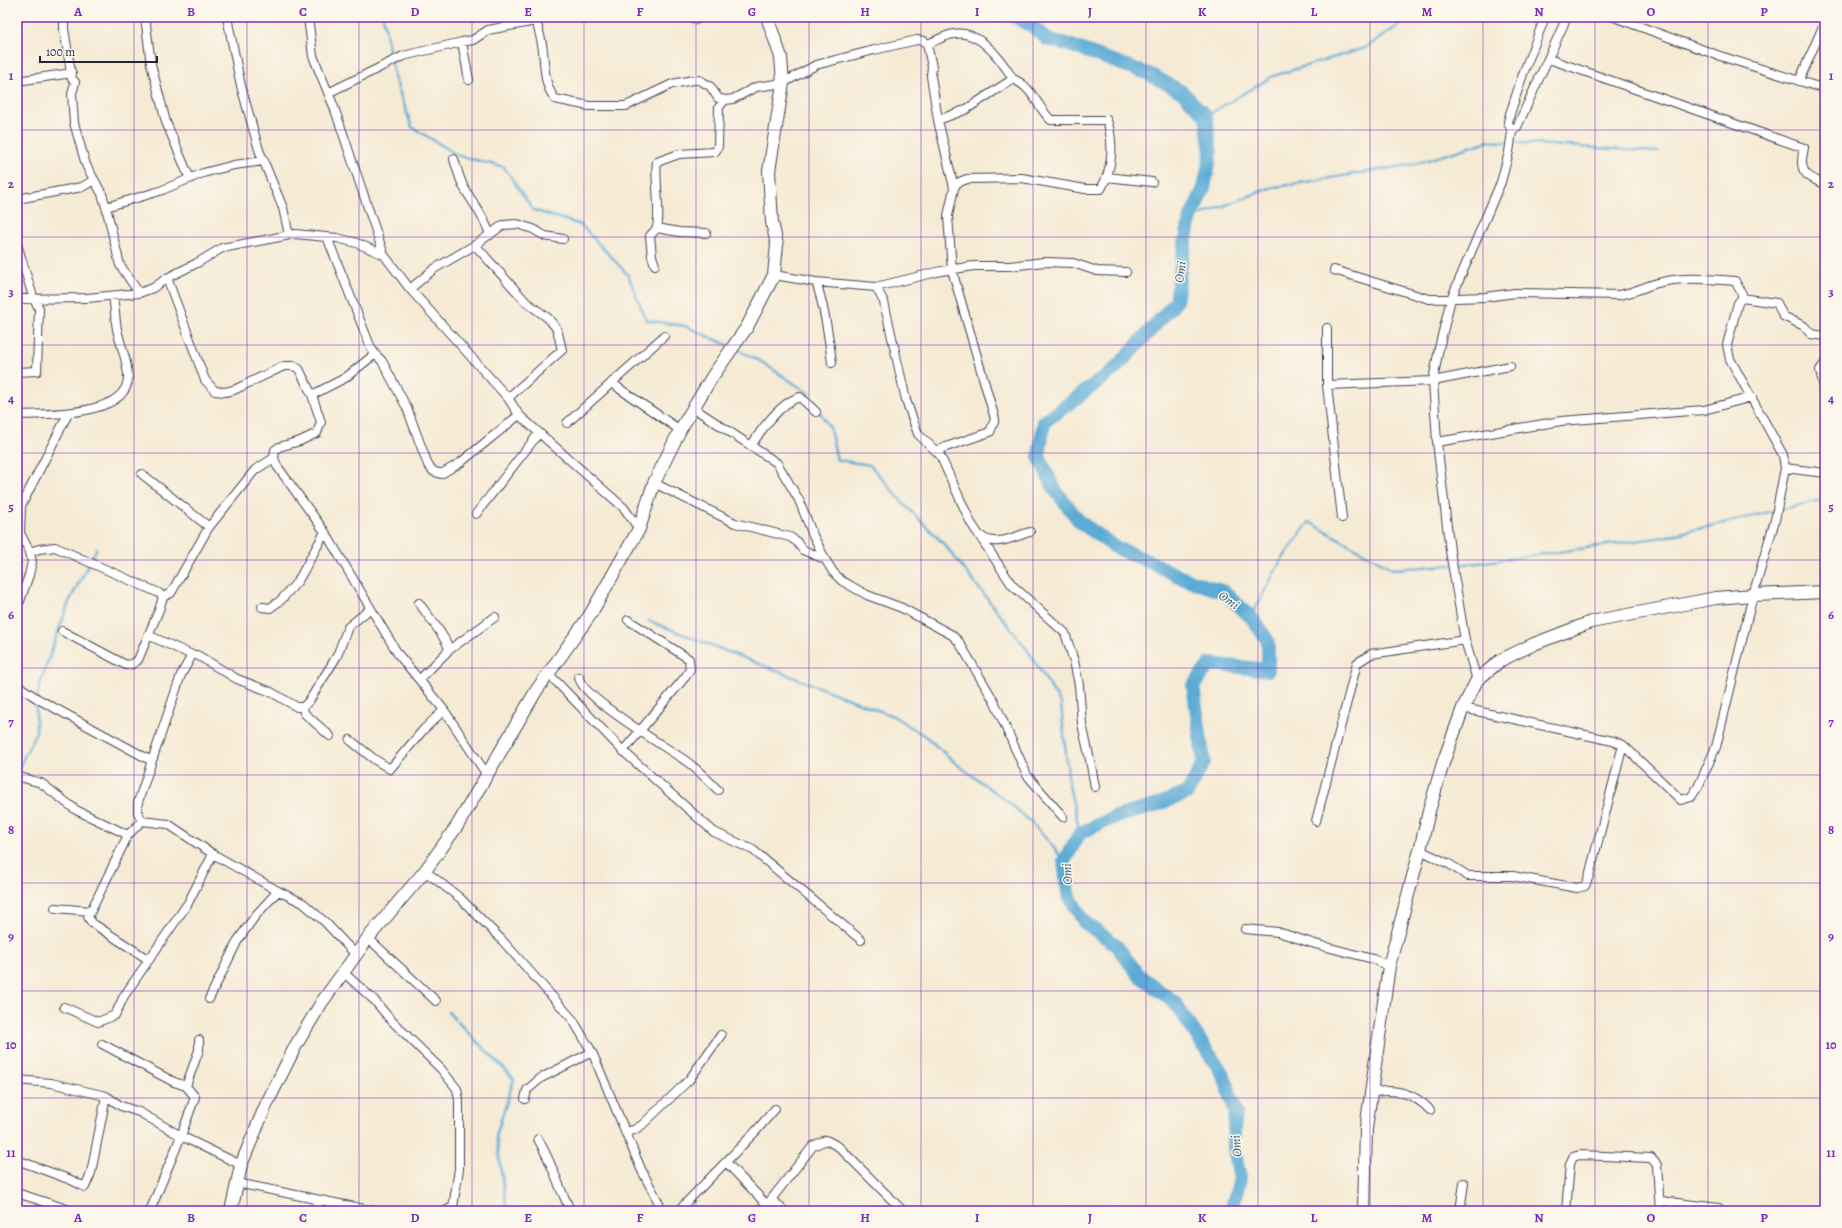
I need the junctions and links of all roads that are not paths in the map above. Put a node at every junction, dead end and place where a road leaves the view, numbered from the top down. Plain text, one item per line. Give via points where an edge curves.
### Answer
1 (64, 17) edge
2 (145, 17) edge
3 (227, 17) edge
4 (308, 17) edge
5 (1545, 17) edge
6 (1567, 17) edge
7 (1614, 17) edge
8 (770, 18) edge
9 (536, 19) edge
10 (1825, 22) edge
11 (462, 42) junction
12 (927, 44) junction
13 (1549, 59) junction
14 (72, 73) junction
15 (1013, 79) junction
16 (469, 80) dead end
17 (17, 81) edge
18 (1799, 81) junction
19 (783, 83) junction
20 (1825, 89) edge
21 (328, 92) junction
22 (725, 100) junction
23 (938, 120) junction
24 (1511, 136) junction
25 (454, 159) dead end
26 (264, 161) junction
27 (1108, 177) junction
28 (190, 179) junction
29 (94, 180) junction
30 (1152, 182) dead end
31 (1825, 184) edge
32 (954, 188) junction
33 (17, 199) edge
34 (106, 207) junction
35 (657, 228) junction
36 (706, 233) dead end
37 (289, 235) junction
38 (490, 235) junction
39 (327, 237) junction
40 (563, 239) dead end
41 (17, 244) edge
42 (475, 245) junction
43 (384, 255) junction
44 (655, 265) dead end
45 (952, 270) junction
46 (1334, 270) dead end
47 (1126, 272) dead end
48 (774, 275) junction
49 (167, 278) junction
50 (816, 282) junction
51 (876, 287) junction
52 (410, 289) junction
53 (139, 292) junction
54 (114, 296) junction
55 (1742, 298) junction
56 (1452, 299) junction
57 (17, 300) edge
58 (34, 300) junction
59 (1327, 328) dead end
60 (664, 336) dead end
61 (1825, 336) edge
62 (375, 354) junction
63 (832, 363) dead end
64 (1825, 363) edge
65 (1510, 366) dead end
66 (17, 372) edge
67 (1433, 381) junction
68 (612, 382) junction
69 (1328, 385) junction
70 (1825, 392) edge
71 (312, 395) junction
72 (1752, 397) junction
73 (508, 398) junction
74 (692, 407) junction
75 (816, 412) dead end
76 (68, 414) junction
77 (17, 415) edge
78 (519, 415) junction
79 (567, 423) dead end
80 (680, 430) junction
81 (539, 433) junction
82 (1437, 442) junction
83 (751, 446) junction
84 (937, 450) junction
85 (274, 458) junction
86 (1785, 468) junction
87 (1825, 473) edge
88 (142, 474) dead end
89 (654, 483) junction
90 (476, 514) dead end
91 (1342, 518) dead end
92 (209, 527) junction
93 (639, 529) junction
94 (326, 532) junction
95 (1030, 532) dead end
96 (979, 534) junction
97 (30, 552) junction
98 (825, 559) junction
99 (1825, 592) edge
100 (1753, 595) junction
101 (163, 597) junction
102 (17, 601) edge
103 (419, 603) dead end
104 (262, 607) dead end
105 (370, 609) junction
106 (495, 617) dead end
107 (628, 620) dead end
108 (62, 632) dead end
109 (148, 635) junction
110 (1465, 640) junction
111 (449, 650) junction
112 (192, 655) junction
113 (548, 673) junction
114 (579, 677) dead end
115 (420, 680) junction
116 (1477, 680) junction
117 (17, 685) edge
118 (302, 707) junction
119 (1463, 708) junction
120 (444, 710) junction
121 (640, 732) junction
122 (330, 736) dead end
123 (350, 740) dead end
124 (1623, 745) junction
125 (623, 751) junction
126 (152, 761) junction
127 (487, 775) junction
128 (20, 777) dead end
129 (1095, 787) dead end
130 (718, 790) dead end
131 (1063, 817) dead end
132 (142, 821) junction
133 (1316, 821) dead end
134 (128, 835) junction
135 (1420, 850) junction
136 (213, 854) junction
137 (425, 871) junction
138 (278, 891) junction
139 (55, 908) dead end
140 (91, 911) junction
141 (1245, 929) dead end
142 (368, 938) junction
143 (861, 940) dead end
144 (356, 954) junction
145 (149, 960) junction
146 (1389, 966) junction
147 (343, 972) junction
148 (209, 998) dead end
149 (436, 1001) dead end
150 (64, 1007) dead end
151 (721, 1035) dead end
152 (199, 1040) dead end
153 (102, 1044) dead end
154 (592, 1052) junction
155 (17, 1080) edge
156 (186, 1086) junction
157 (1370, 1093) junction
158 (106, 1096) junction
159 (525, 1099) dead end
160 (775, 1109) dead end
161 (1430, 1110) dead end
162 (625, 1132) junction
163 (181, 1136) junction
164 (538, 1139) dead end
165 (17, 1160) edge
166 (726, 1162) junction
167 (241, 1165) junction
168 (237, 1183) junction
169 (1464, 1183) dead end
170 (17, 1193) edge
171 (316, 1199) junction
172 (1661, 1201) junction
173 (328, 1202) junction
174 (767, 1205) edge
175 (73, 1211) edge
176 (150, 1211) edge
177 (231, 1211) edge
178 (321, 1211) edge
179 (374, 1211) edge
180 (445, 1211) edge
181 (570, 1211) edge
182 (663, 1211) edge
183 (678, 1211) edge
184 (784, 1211) edge
185 (903, 1211) edge
186 (1364, 1211) edge
187 (1460, 1211) edge
188 (1566, 1211) edge
189 (1660, 1211) edge
190 (1720, 1211) edge

1 - 14 street
2 - 28 street via 151,64 166,122
3 - 26 street via 241,86
4 - 21 street via 313,56
5 - 24 street via 1510,114 1508,122
6 - 13 street
7 - 18 street via 1717,55
8 - 19 street via 780,57
9 - 11 street via 488,30 473,40
9 - 22 street via 543,51 543,69 550,93 555,99 589,106 626,106 672,84 699,80 710,86 718,98
10 - 18 street
11 - 16 street
11 - 21 street via 403,56
12 - 15 street via 955,34 966,34 981,41 998,55
12 - 19 street via 917,40 816,65
12 - 23 street
13 - 24 street
13 - 31 street via 1804,148 1802,162 1805,173 1810,179
14 - 17 street
14 - 29 street via 75,82 72,94 74,123 86,166
15 - 23 street via 965,110
15 - 27 street via 1034,94 1051,120 1107,120 1111,136
18 - 20 street
19 - 22 street via 756,87 733,99
19 - 48 street via 769,171 772,222 777,245
21 - 43 street
22 - 35 street via 719,107 718,146 715,152 679,154 657,162
23 - 32 street
24 - 56 street via 1501,182
25 - 38 street via 465,190 486,223
26 - 28 street via 234,165
26 - 37 street via 283,208
27 - 30 street
27 - 32 street via 1101,189 1085,189 1022,178 967,179 957,183
28 - 34 street
29 - 33 street via 82,187
29 - 34 street
32 - 45 street via 948,216
34 - 53 street via 120,265
35 - 36 street
35 - 44 street via 650,236
37 - 39 street
37 - 49 street via 222,248
38 - 40 street via 503,225 517,224 545,236
38 - 42 street
39 - 43 street via 358,244
39 - 62 street
41 - 58 street
42 - 52 street via 434,269
42 - 73 street via 526,302 548,318 557,329 562,350
43 - 52 street
45 - 47 street via 974,266 1010,266 1044,262 1073,264 1097,271
45 - 51 street
45 - 84 street via 995,419 990,432
46 - 56 street via 1429,299
48 - 50 street
48 - 74 street via 747,327
49 - 53 street via 153,288
49 - 71 street via 206,380 216,390 234,390 284,366 294,366
50 - 51 street
50 - 63 street via 830,341
51 - 84 street via 884,302 906,400 918,434
52 - 73 street
53 - 54 street
54 - 58 street
54 - 76 street via 117,329 127,366 126,390 114,401
55 - 56 street via 1735,281 1691,278 1655,284 1633,293 1618,295 1515,293
55 - 61 street via 1777,303 1783,316 1804,326 1811,334
55 - 72 street via 1738,303 1727,345 1730,359
56 - 67 street
57 - 58 street
58 - 66 street via 39,308 37,371
59 - 69 street
60 - 68 street
62 - 71 street via 345,378
62 - 78 street via 382,361 407,408 428,465 441,474 460,463
64 - 70 street via 1820,370
65 - 67 street
67 - 69 street
67 - 82 street
68 - 79 street
68 - 80 street
69 - 91 street
71 - 85 street via 321,422 317,433 279,447
72 - 82 street via 1704,410 1561,421
72 - 86 street via 1782,455
73 - 78 street
74 - 80 street
74 - 83 street
75 - 83 street via 800,397 792,399 761,429
76 - 77 street
76 - 97 street via 21,506 20,533
78 - 81 street
80 - 89 street
81 - 90 street
81 - 93 street via 624,508
82 - 110 street via 1450,551
83 - 98 street via 768,455 783,471
84 - 96 street via 971,523
85 - 92 street via 255,470
85 - 94 street via 289,484
86 - 87 street
86 - 100 street via 1775,520
88 - 92 street
89 - 93 street
89 - 98 street via 734,524 790,537 803,550
92 - 101 street via 175,586
93 - 113 street via 590,615
94 - 104 street via 298,581 270,608
94 - 105 street
95 - 96 street via 998,542 985,540
96 - 129 street via 1012,585 1065,633 1079,685 1082,724
97 - 101 street via 55,548
97 - 102 street via 32,562 29,575 20,601
98 - 131 street via 842,581 867,595 902,608 952,635 959,642 994,701 1027,775
99 - 100 street
100 - 116 street via 1716,598 1590,622 1501,660
100 - 124 street via 1716,747 1691,797 1681,800
101 - 109 street
103 - 111 street via 447,642
105 - 115 street via 398,654
105 - 118 street via 348,627 337,656 309,701
106 - 111 street
107 - 121 street via 689,659 690,666 686,676
108 - 109 street via 126,665 138,660
109 - 112 street
110 - 116 street
110 - 133 street via 1371,654 1357,663
111 - 115 street
112 - 118 street via 237,679
112 - 126 street via 181,675
113 - 125 street
113 - 127 street
114 - 121 street via 580,683 590,693
115 - 120 street
116 - 119 street
117 - 126 street
118 - 122 street via 304,713
119 - 124 street
119 - 135 street via 1429,811
120 - 123 street via 390,769
120 - 127 street
121 - 125 street
121 - 130 street via 687,762
124 - 135 street via 1585,886 1577,888 1513,876 1468,876
125 - 143 street via 714,832 753,850
126 - 132 street via 138,802 138,813
127 - 137 street via 457,826
128 - 134 street via 41,784 76,810
132 - 134 street
132 - 136 street via 168,824
134 - 140 street
135 - 146 street
136 - 138 street
136 - 145 street via 188,903
137 - 142 street
137 - 154 street via 460,898 544,985 573,1020
138 - 144 street via 303,903
138 - 148 street via 238,940
139 - 140 street
140 - 145 street via 88,917 92,923
141 - 146 street via 1278,932 1373,959
142 - 144 street
142 - 149 street
144 - 147 street
145 - 150 street via 124,996 115,1015 98,1022
146 - 157 street
147 - 167 street via 296,1045 266,1105
147 - 180 street via 374,1000 457,1089 460,1169 453,1207
151 - 162 street via 689,1080 642,1125
152 - 156 street via 199,1050
153 - 156 street
154 - 159 street via 541,1078 527,1090
154 - 162 street
155 - 158 street via 51,1083
156 - 163 street via 195,1096
157 - 161 street via 1385,1090 1410,1094
157 - 186 street via 1366,1129
158 - 163 street
158 - 165 street via 91,1173 85,1187
160 - 166 street
162 - 182 street
163 - 167 street
163 - 176 street
164 - 181 street via 555,1171
166 - 174 street
166 - 183 street
167 - 168 street
168 - 171 street
168 - 177 street
169 - 187 street
170 - 175 street
171 - 173 street
171 - 178 street
172 - 188 street via 1657,1165 1651,1158 1580,1155 1573,1157 1570,1164
172 - 189 street
172 - 190 street via 1719,1208
173 - 178 street
173 - 179 street
174 - 184 street
174 - 185 street via 814,1146 826,1140 839,1147

